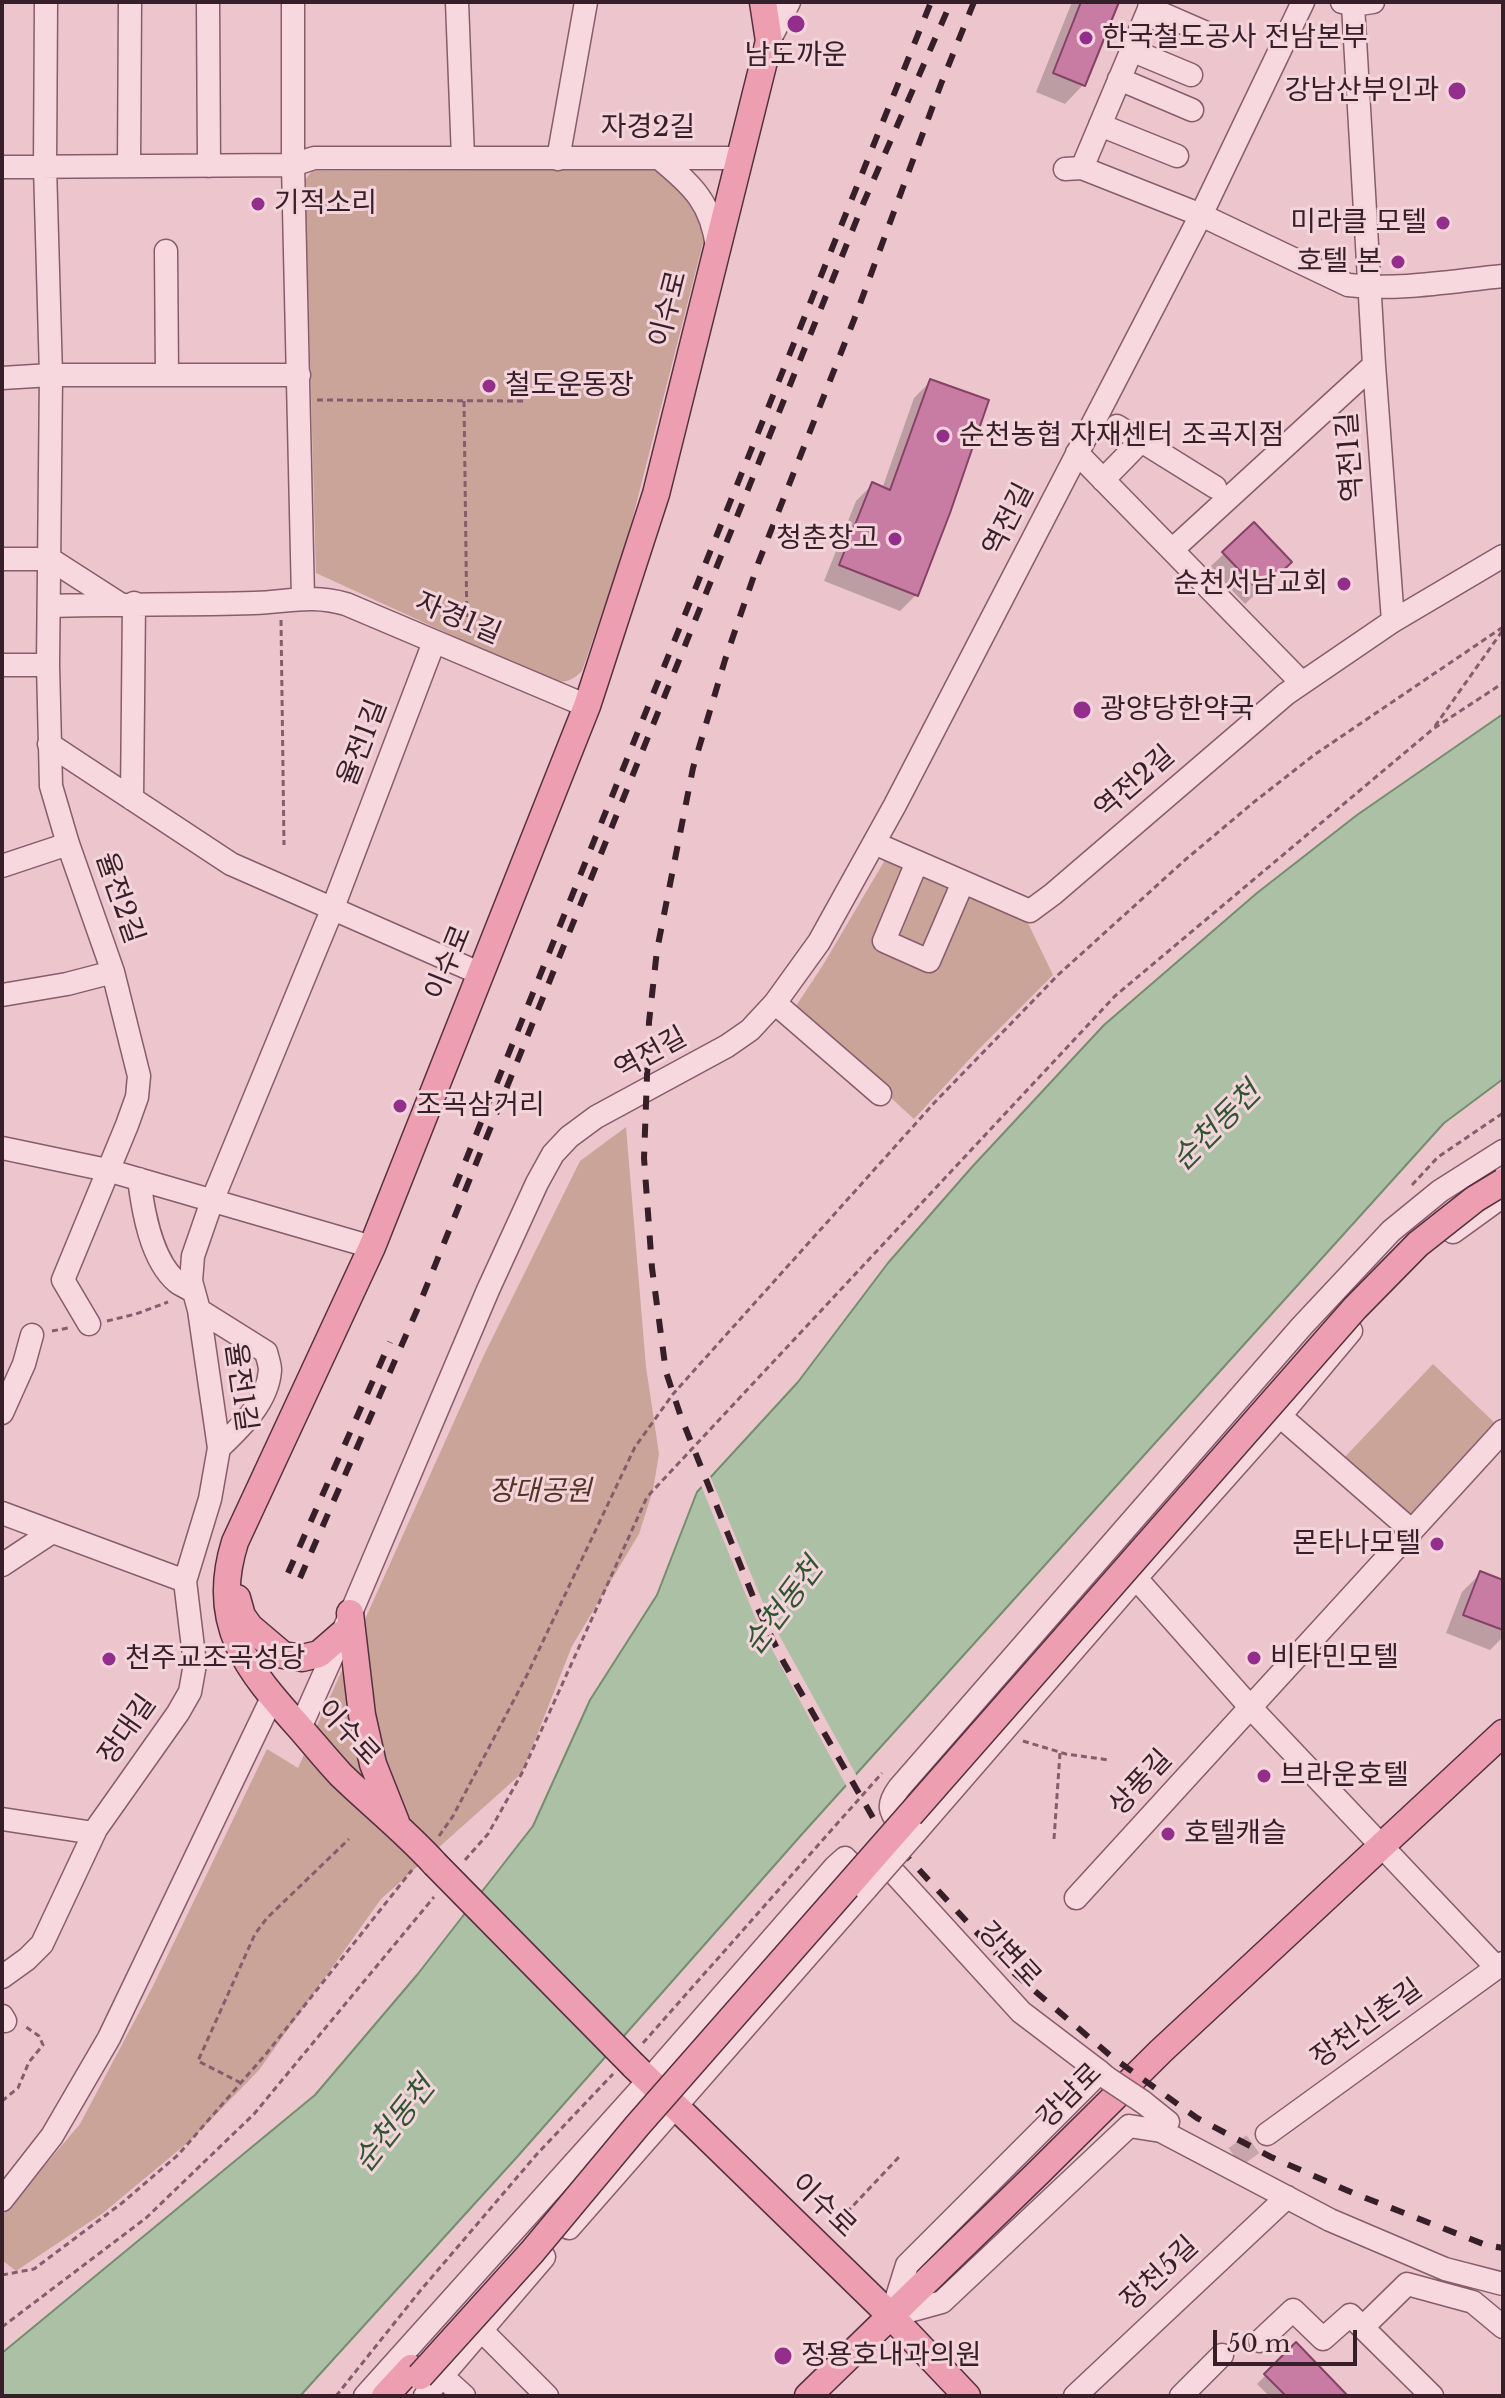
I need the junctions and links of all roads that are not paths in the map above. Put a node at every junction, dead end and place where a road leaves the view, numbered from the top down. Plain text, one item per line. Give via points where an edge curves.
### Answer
1 (46, 2) edge
2 (130, 2) edge
3 (208, 2) edge
4 (293, 2) edge
5 (457, 2) edge
6 (586, 2) edge
7 (763, 2) edge
8 (789, 2) edge
9 (1303, 2) edge
10 (1356, 3) edge
11 (1150, 5) edge
12 (1211, 35) dead end
13 (769, 41) junction
14 (1131, 50) junction
15 (1191, 75) dead end
16 (1119, 79) junction
17 (1192, 110) dead end
18 (1100, 125) junction
19 (1177, 156) dead end
20 (463, 158) junction
21 (659, 158) junction
22 (739, 158) junction
23 (558, 159) junction
24 (293, 165) junction
25 (129, 166) junction
26 (209, 166) junction
27 (2, 167) edge
28 (45, 167) junction
29 (1201, 215) junction
30 (717, 250) junction
31 (166, 251) dead end
32 (1503, 276) edge
33 (1369, 288) junction
34 (1374, 365) junction
35 (51, 375) junction
36 (167, 375) junction
37 (299, 375) junction
38 (2, 378) edge
39 (1117, 426) dead end
40 (1141, 441) junction
41 (1077, 453) junction
42 (1103, 480) junction
43 (1215, 487) dead end
44 (1172, 550) junction
45 (1503, 556) edge
46 (2, 559) edge
47 (50, 559) junction
48 (292, 599) junction
49 (127, 604) junction
50 (50, 606) junction
51 (1393, 621) junction
52 (434, 642) junction
53 (2, 665) edge
54 (48, 665) junction
55 (1302, 683) junction
56 (587, 706) junction
57 (49, 744) junction
58 (132, 799) junction
59 (874, 843) junction
60 (68, 844) junction
61 (917, 862) junction
62 (2, 866) edge
63 (963, 882) junction
64 (332, 910) junction
65 (113, 972) junction
66 (479, 973) junction
67 (2, 995) edge
68 (775, 1003) junction
69 (880, 1094) dead end
70 (2, 1148) edge
71 (1503, 1151) edge
72 (1503, 1169) edge
73 (107, 1170) junction
74 (139, 1179) junction
75 (1503, 1182) edge
76 (1503, 1196) edge
77 (212, 1201) junction
78 (372, 1247) junction
79 (197, 1301) junction
80 (89, 1324) road end
81 (32, 1335) road end
82 (1254, 1382) junction
83 (2, 1413) edge
84 (1280, 1416) junction
85 (1503, 1431) edge
86 (219, 1448) junction
87 (2, 1513) edge
88 (1412, 1531) junction
89 (52, 1532) junction
90 (235, 1542) junction
91 (1109, 1549) junction
92 (2, 1565) edge
93 (1136, 1578) junction
94 (185, 1581) junction
95 (346, 1624) junction
96 (272, 1698) junction
97 (1251, 1708) junction
98 (300, 1728) junction
99 (1503, 1733) edge
100 (2, 1819) edge
101 (399, 1829) junction
102 (94, 1833) junction
103 (915, 1833) junction
104 (1380, 1845) junction
105 (887, 1865) junction
106 (866, 1889) junction
107 (1076, 1898) dead end
108 (1500, 1966) edge
109 (4, 1973) edge
110 (641, 2073) junction
111 (1103, 2075) junction
112 (674, 2106) junction
113 (1161, 2131) junction
114 (1267, 2134) tunnel mouth
115 (1287, 2197) junction
116 (2, 2200) edge
117 (1503, 2284) edge
118 (891, 2316) junction
119 (1363, 2327) junction
120 (1503, 2327) edge
121 (481, 2330) junction
122 (1260, 2341) dead end
123 (1222, 2355) dead end
124 (425, 2379) edge
125 (1082, 2394) edge
126 (365, 2396) edge
127 (385, 2396) edge
128 (402, 2396) edge
129 (464, 2396) edge
130 (547, 2396) edge
131 (808, 2396) edge
132 (967, 2396) edge
133 (1181, 2396) edge
134 (1432, 2396) edge

1 - 28 street
2 - 25 street
3 - 26 street
4 - 24 street
5 - 20 street
6 - 23 street, 자경2길
7 - 13 main road, 이수로
8 - 13 street
9 - 29 street, 역전길
10 - 33 street, 역전1길
11 - 12 street
11 - 14 street
13 - 22 main road, 이수로
14 - 15 street
14 - 16 street
16 - 17 street
16 - 18 street
18 - 19 street
18 - 29 street via 1073,168
20 - 23 street, 자경2길
20 - 24 street, 자경2길 via 314,158
21 - 22 street, 자경2길
21 - 23 street, 자경2길
21 - 30 street via 702,201
22 - 30 main road, 이수로
24 - 26 street, 자경2길
24 - 37 street
25 - 26 street, 자경2길
25 - 28 street, 자경2길
27 - 28 street, 자경2길
28 - 35 street
29 - 33 street via 1348,285
29 - 41 street, 역전길
30 - 56 main road, 이수로 via 656,494
31 - 36 street
32 - 33 street
33 - 34 street, 역전1길
34 - 44 street
34 - 51 street, 역전1길
35 - 36 street
35 - 38 street
35 - 47 street
36 - 37 street
37 - 48 street
39 - 40 street
40 - 42 street
40 - 43 street
41 - 42 street
41 - 59 street, 역전길
42 - 44 street
44 - 55 street
45 - 51 street, 역전2길
46 - 47 street
47 - 49 street
47 - 50 street
48 - 49 street, 자경1길
48 - 52 street, 자경1길 via 327,598
49 - 50 street, 자경1길
49 - 58 street
50 - 54 street, 율전2길
51 - 55 street, 역전2길
52 - 56 street, 자경1길
52 - 64 street, 율전1길
53 - 54 street
54 - 57 street, 율전2길
55 - 63 street, 역전2길 via 1030,911
56 - 66 main road, 이수로
57 - 58 street
57 - 60 street, 율전2길 via 51,786
58 - 64 street via 231,864
59 - 61 street, 역전2길
59 - 68 street, 역전길 via 819,942
60 - 62 street, 율전2길
60 - 65 street, 율전2길
61 - 63 street, 역전2길
61 - 63 street via 884,941 929,961
64 - 66 street
64 - 77 street, 율전1길
65 - 67 street, 율전2길
65 - 73 street, 율전2길 via 139,1076 137,1097
66 - 78 main road, 이수로
68 - 69 street
68 - 95 street, 역전길 via 727,1046 596,1117 553,1154 488,1290
70 - 73 street
71 - 82 street via 1440,1191 1391,1231
72 - 124 main road via 1413,1237 1349,1302
73 - 74 street
73 - 80 street, 율전2길 via 63,1280
74 - 77 street
74 - 79 street via 146,1221 161,1260
75 - 124 main road, bridge via 1418,1244 1355,1308 637,2126
76 - 84 street via 1419,1258
77 - 78 street
77 - 79 street, 율전1길 via 193,1256
78 - 90 main road, 이수로
79 - 86 street, 율전1길
79 - 86 street via 266,1352 270,1369 255,1410
81 - 83 street
82 - 84 street
82 - 91 street
84 - 88 street
84 - 93 street
85 - 88 street, 상풍길
86 - 94 street, 율전1길
87 - 89 street
88 - 97 street, 상풍길
89 - 92 street
89 - 94 street
90 - 95 main road via 242,1616 283,1655 319,1654
90 - 96 main road, 이수로 via 225,1587 230,1619 242,1654
91 - 93 street
91 - 103 street via 890,1800 904,1831
93 - 97 street
93 - 103 street
94 - 102 street, 장대길 via 195,1664 190,1692
95 - 98 street, 역전길
95 - 101 main road via 373,1764
96 - 98 main road, 이수로
96 - 116 street via 109,2038 52,2136
97 - 104 street
97 - 107 street, 상풍길
98 - 101 main road, 이수로
99 - 104 main road, 강남로
100 - 102 street
101 - 110 main road, 이수로, bridge
102 - 109 street, 장대길 via 42,1944
103 - 105 street, bridge
104 - 108 street
104 - 118 main road, 강남로
105 - 106 street, bridge
105 - 111 street, 강변로 via 1021,2012
106 - 110 street via 865,1879 845,1858
106 - 112 street
108 - 114 street, 장천신촌길
110 - 112 main road, 이수로
110 - 126 street
111 - 113 street, 강변로, bridge via 1168,2122
111 - 118 street via 907,2265
112 - 118 main road, 이수로
112 - 121 street
113 - 115 street via 1230,2160
113 - 118 street via 1129,2126 942,2302
115 - 117 street via 1445,2269
115 - 125 street, 장천5길
118 - 131 main road, 강남로
118 - 132 main road, 이수로
119 - 120 street via 1407,2284 1473,2302
119 - 122 street via 1350,2315 1323,2339 1293,2310
119 - 134 street
121 - 124 street
121 - 130 street
123 - 133 street
124 - 127 main road
124 - 128 main road
124 - 129 street

